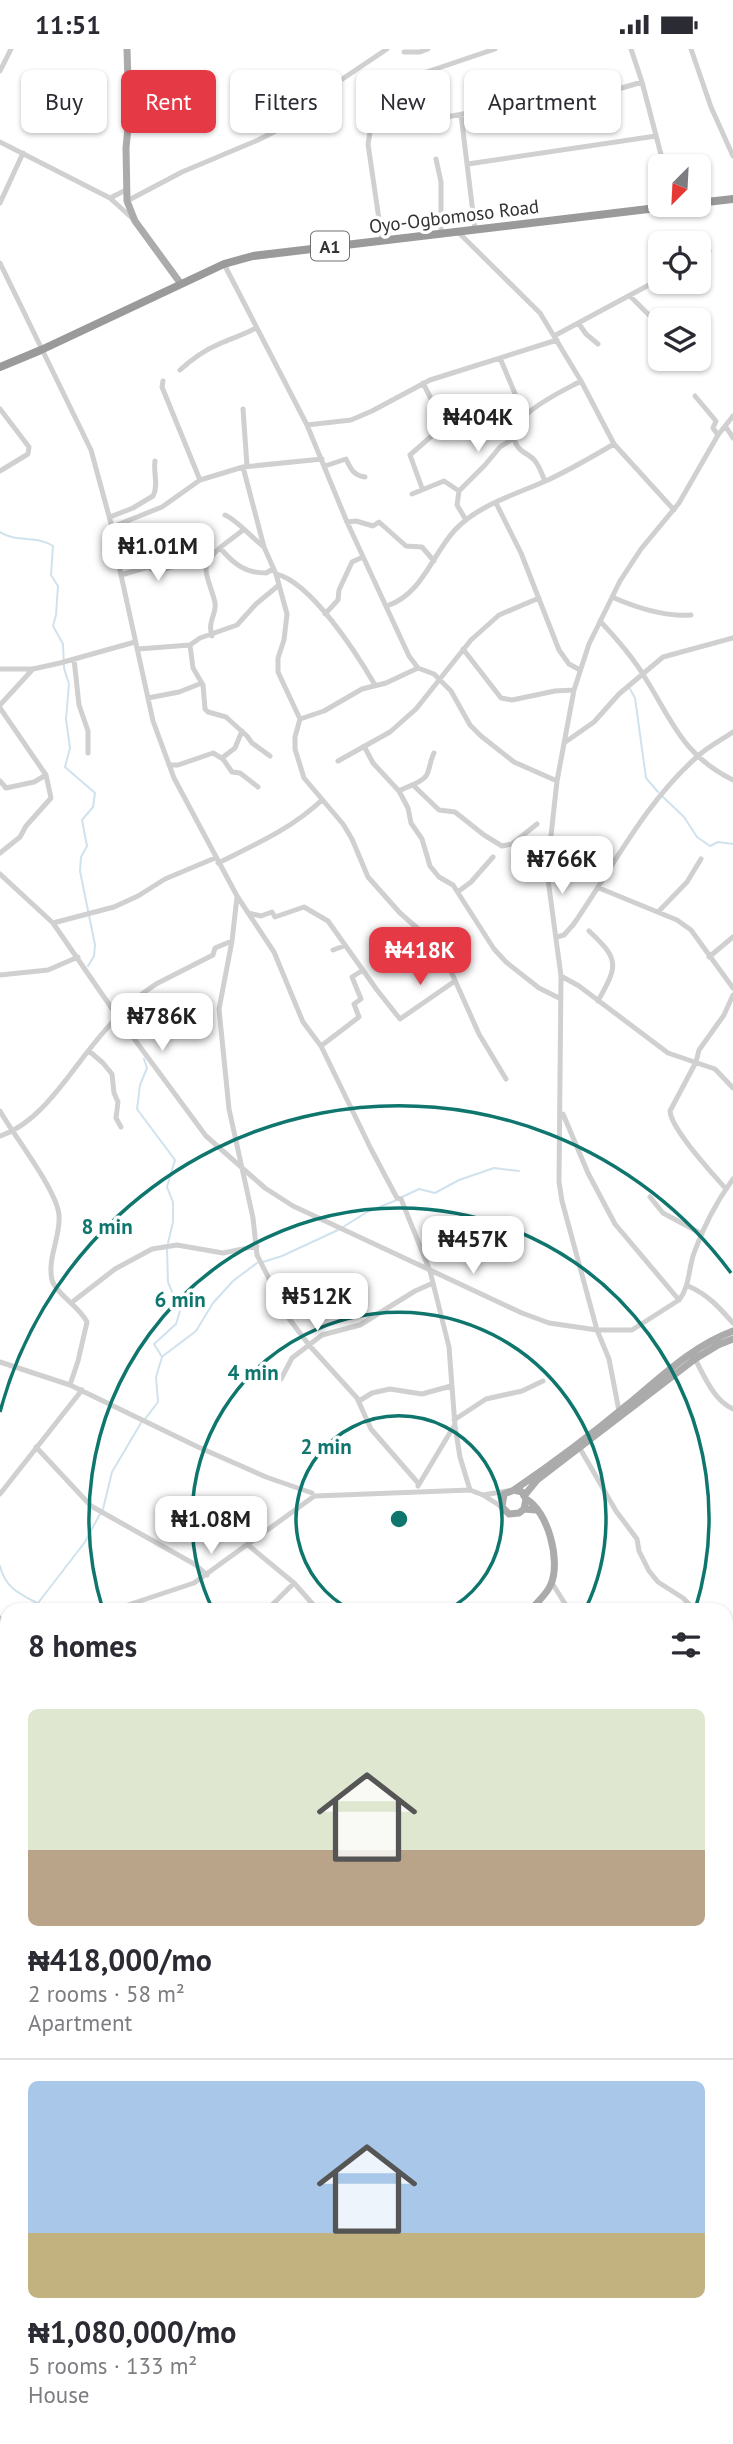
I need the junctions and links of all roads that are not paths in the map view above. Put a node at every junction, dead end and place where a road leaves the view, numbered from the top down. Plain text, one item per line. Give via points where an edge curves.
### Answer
1 (11, 49) edge
2 (127, 49) edge
3 (387, 49) edge
4 (428, 49) edge
5 (495, 49) edge
6 (631, 49) edge
7 (691, 49) edge
8 (404, 53) dead end
9 (433, 70) edge
10 (0, 71) edge
11 (642, 82) junction
12 (461, 115) junction
13 (450, 117) edge
14 (370, 133) edge
15 (656, 136) junction
16 (0, 142) edge
17 (23, 153) junction
18 (661, 154) edge
19 (733, 156) edge
20 (436, 159) dead end
21 (468, 165) junction
22 (127, 190) junction
23 (110, 198) junction
24 (733, 199) edge
25 (127, 201) junction
26 (711, 202) edge
27 (0, 203) edge
28 (648, 208) edge
29 (135, 221) junction
30 (475, 229) junction
31 (457, 231) junction
32 (441, 232) junction
33 (382, 240) junction
34 (0, 263) edge
35 (224, 264) junction
36 (181, 284) junction
37 (648, 286) edge
38 (630, 296) junction
39 (648, 314) edge
40 (579, 324) junction
41 (257, 328) junction
42 (556, 338) junction
43 (598, 344) dead end
44 (41, 350) junction
45 (500, 358) junction
46 (0, 367) edge
47 (180, 369) dead end
48 (163, 381) dead end
49 (581, 381) junction
50 (423, 383) junction
51 (695, 396) dead end
52 (0, 409) edge
53 (243, 409) dead end
54 (524, 415) junction
55 (733, 416) edge
56 (307, 425) junction
57 (726, 427) junction
58 (718, 435) junction
59 (513, 438) junction
60 (733, 438) edge
61 (614, 444) junction
62 (322, 459) junction
63 (155, 461) dead end
64 (325, 466) junction
65 (245, 467) junction
66 (0, 470) edge
67 (365, 477) dead end
68 (200, 480) junction
69 (545, 481) junction
70 (422, 488) junction
71 (458, 491) junction
72 (412, 494) dead end
73 (496, 503) junction
74 (674, 510) junction
75 (225, 515) dead end
76 (110, 517) junction
77 (466, 520) junction
78 (347, 522) junction
79 (113, 527) junction
80 (243, 530) junction
81 (264, 547) junction
82 (220, 549) junction
83 (363, 557) junction
84 (434, 561) junction
85 (189, 563) dead end
86 (274, 572) junction
87 (121, 575) junction
88 (279, 585) junction
89 (612, 597) junction
90 (539, 598) junction
91 (387, 606) junction
92 (325, 614) junction
93 (691, 615) dead end
94 (600, 621) junction
95 (212, 636) junction
96 (733, 638) edge
97 (135, 642) junction
98 (190, 645) junction
99 (138, 649) junction
100 (463, 649) junction
101 (74, 659) junction
102 (418, 668) junction
103 (0, 669) edge
104 (33, 669) junction
105 (580, 670) junction
106 (643, 674) junction
107 (440, 679) junction
108 (202, 683) junction
109 (375, 685) junction
110 (574, 690) junction
111 (148, 698) junction
112 (0, 706) edge
113 (300, 719) junction
114 (242, 731) junction
115 (733, 732) edge
116 (564, 743) junction
117 (364, 745) junction
118 (88, 753) dead end
119 (434, 753) dead end
120 (270, 757) dead end
121 (697, 757) junction
122 (222, 758) junction
123 (338, 761) dead end
124 (169, 765) junction
125 (46, 775) junction
126 (733, 779) edge
127 (0, 781) edge
128 (557, 781) junction
129 (413, 785) junction
130 (258, 787) dead end
131 (398, 791) junction
132 (323, 800) junction
133 (537, 824) dead end
134 (512, 844) junction
135 (0, 853) edge
136 (494, 857) dead end
137 (701, 859) dead end
138 (217, 860) junction
139 (547, 862) junction
140 (0, 874) edge
141 (599, 888) junction
142 (458, 891) junction
143 (237, 896) junction
144 (659, 911) junction
145 (248, 913) junction
146 (53, 923) junction
147 (589, 931) dead end
148 (556, 937) junction
149 (733, 937) edge
150 (232, 941) junction
151 (344, 946) junction
152 (333, 950) dead end
153 (78, 957) junction
154 (709, 957) junction
155 (363, 970) junction
156 (0, 975) edge
157 (561, 976) junction
158 (455, 981) junction
159 (733, 988) edge
160 (733, 995) edge
161 (561, 999) junction
162 (598, 1001) junction
163 (117, 1015) junction
164 (321, 1046) junction
165 (89, 1051) junction
166 (696, 1062) junction
167 (506, 1079) dead end
168 (733, 1088) edge
169 (0, 1111) edge
170 (561, 1111) junction
171 (121, 1128) dead end
172 (13, 1132) junction
173 (0, 1136) edge
174 (243, 1169) junction
175 (733, 1179) edge
176 (726, 1189) junction
177 (649, 1197) dead end
178 (702, 1234) junction
179 (257, 1246) junction
180 (430, 1271) junction
181 (433, 1283) junction
182 (688, 1286) junction
183 (679, 1300) junction
184 (71, 1303) junction
185 (733, 1323) edge
186 (597, 1330) junction
187 (733, 1331) edge
188 (733, 1339) edge
189 (309, 1345) junction
190 (693, 1356) junction
191 (0, 1362) edge
192 (281, 1379) dead end
193 (544, 1381) dead end
194 (70, 1385) junction
195 (451, 1386) junction
196 (82, 1390) junction
197 (359, 1401) junction
198 (733, 1409) edge
199 (619, 1411) junction
200 (454, 1423) junction
201 (607, 1424) junction
202 (578, 1446) junction
203 (36, 1447) junction
204 (418, 1483) junction
205 (470, 1490) junction
206 (510, 1490) junction
207 (417, 1492) junction
208 (0, 1494) edge
209 (312, 1495) junction
210 (483, 1495) junction
211 (525, 1497) junction
212 (502, 1507) junction
213 (524, 1509) junction
214 (536, 1510) junction
215 (248, 1545) junction
216 (207, 1575) junction
217 (294, 1583) junction
218 (552, 1583) junction
219 (136, 1603) edge
220 (274, 1603) edge
221 (312, 1603) edge
222 (536, 1603) edge
223 (565, 1603) edge
224 (688, 1603) edge

1 - 10 street
2 - 22 main road
3 - 25 street via 332,86 292,123
4 - 8 street
5 - 9 street
6 - 11 street
7 - 19 street
11 - 12 street
11 - 15 street
12 - 13 street
12 - 21 street
14 - 33 street via 368,153
15 - 18 street
15 - 21 street
16 - 17 street
17 - 23 street
17 - 27 street
20 - 32 street
21 - 30 street
22 - 23 street
22 - 25 main road
23 - 29 street
24 - 26 highway
25 - 29 main road
28 - 30 highway, Oyo-Ogbomoso Road / A1
29 - 36 main road
30 - 31 highway, Oyo-Ogbomoso Road / A1
31 - 32 highway, Oyo-Ogbomoso Road / A1
31 - 42 street via 531,302
32 - 33 highway, Oyo-Ogbomoso Road / A1
33 - 35 highway, Oyo-Ogbomoso Road / A1 via 278,252
34 - 44 street
35 - 36 highway, Oyo-Ogbomoso Road / A1
35 - 41 street
36 - 44 highway, Oyo-Ogbomoso Road / A1
37 - 38 street
38 - 39 street
38 - 40 street
40 - 42 street
40 - 43 street
41 - 47 street via 219,343
41 - 56 street
42 - 45 street
42 - 49 street
44 - 46 highway, Oyo-Ogbomoso Road / A1
44 - 76 street via 91,450
45 - 50 street
45 - 54 street
48 - 68 street
49 - 54 street
49 - 61 street
50 - 56 street via 351,420
50 - 70 street via 443,426 410,455
51 - 58 street via 716,421 713,428
52 - 66 street via 29,447 28,454
53 - 65 street
54 - 59 street
55 - 57 street
56 - 62 street
57 - 58 street
57 - 60 street
58 - 74 street
59 - 69 street via 535,461
59 - 71 street
61 - 69 street
61 - 74 street
62 - 64 street
62 - 65 street
63 - 76 street via 153,496
64 - 67 street via 346,459 352,471
64 - 78 street
65 - 68 street
65 - 81 street
68 - 79 street via 162,507
69 - 73 street
70 - 71 street via 444,481
70 - 72 street
71 - 77 street via 457,505
73 - 77 street
73 - 90 street
74 - 89 street via 641,549
75 - 80 street
76 - 79 street
77 - 84 street
78 - 83 street
78 - 84 street via 373,526 379,522 406,546 422,547
79 - 87 street
80 - 81 street
80 - 82 street
81 - 86 street
82 - 86 street via 241,568
82 - 95 street via 210,556 206,568 216,607 209,622
83 - 91 street
83 - 92 street via 352,562 338,600
84 - 91 street via 410,593
85 - 87 street
86 - 88 street
86 - 92 street via 303,590
87 - 97 street
88 - 95 street via 237,625
88 - 113 street via 287,621 278,672
89 - 93 street via 657,613
89 - 94 street
90 - 100 street via 499,615
90 - 105 street via 559,650
91 - 102 street
92 - 109 street
94 - 105 street
94 - 106 street
95 - 98 street
96 - 106 street via 669,654
97 - 99 street
97 - 101 street
98 - 99 street
98 - 108 street via 193,667
99 - 111 street
100 - 107 street
100 - 110 street via 501,698
101 - 104 street
101 - 118 street
102 - 107 street
102 - 109 street
103 - 104 street
104 - 112 street
105 - 110 street
106 - 116 street via 594,722
106 - 121 street via 676,732
107 - 117 street via 390,732
107 - 128 street via 481,736 514,762
108 - 111 street
108 - 114 street via 205,709 223,715
109 - 113 street
110 - 116 street
111 - 124 street
112 - 125 street
113 - 132 street via 295,754 304,778
114 - 120 street
114 - 122 street via 235,748
115 - 121 street
116 - 128 street
117 - 123 street
117 - 131 street
119 - 129 street via 427,775
121 - 126 street
121 - 141 street via 643,819
122 - 124 street via 213,753
122 - 130 street via 232,772
124 - 138 street
125 - 127 street via 6,788
125 - 135 street via 51,798 20,837
128 - 139 street
129 - 131 street
129 - 134 street via 439,810 455,812 502,846
131 - 142 street via 430,866
132 - 138 street via 285,830
132 - 158 street via 352,839 368,877 441,949
133 - 134 street
134 - 139 street via 533,859
136 - 142 street
137 - 144 street via 687,882
138 - 143 street
138 - 146 street via 164,879 114,907
139 - 148 street
140 - 146 street
141 - 144 street
141 - 148 street via 569,931
142 - 161 street via 506,962
143 - 145 street
143 - 150 street
144 - 154 street via 691,930
145 - 151 street via 261,916 272,912 275,917 304,907 328,921
145 - 164 street via 274,952 303,1022
146 - 153 street
147 - 162 street via 613,960
148 - 157 street
149 - 154 street
150 - 163 street via 156,984
150 - 174 street via 219,1009 229,1109
151 - 152 street
151 - 155 street
153 - 156 street via 48,970
153 - 163 street
154 - 159 street
155 - 158 street via 400,1019
155 - 164 street via 352,977 361,999 354,1004 359,1017
157 - 161 street
157 - 162 street
158 - 167 street
160 - 166 street
161 - 170 street
162 - 166 street via 668,1053
163 - 165 street
163 - 174 street via 206,1136
164 - 180 street via 399,1198
165 - 171 street via 112,1074
165 - 172 street via 47,1103
166 - 168 street via 715,1069
166 - 176 street via 670,1117
169 - 172 street
170 - 183 street via 615,1224
170 - 186 street via 562,1201
172 - 173 street
172 - 184 street via 58,1209 52,1280
174 - 179 street
174 - 180 street via 283,1201
175 - 176 street
176 - 178 street
177 - 178 street via 663,1213
178 - 182 street
179 - 184 street via 223,1253 177,1245 152,1249 115,1269
179 - 189 street via 268,1279
180 - 181 street
180 - 186 street via 550,1323
181 - 189 street via 370,1320 325,1334
181 - 195 street via 449,1347
182 - 183 street
182 - 185 street via 715,1303
183 - 186 street via 632,1330
184 - 194 street via 87,1326
186 - 199 street via 609,1360
187 - 190 main road
188 - 190 main road
189 - 192 street via 292,1358
189 - 197 street
190 - 198 street via 714,1393
190 - 199 main road
190 - 201 main road
191 - 194 street
193 - 200 street via 486,1399
194 - 196 street
195 - 197 street via 422,1394 390,1389
195 - 200 street
196 - 203 street
196 - 209 street
197 - 204 street via 372,1429
199 - 201 main road
200 - 204 street
200 - 205 street
201 - 202 main road
202 - 206 main road
202 - 211 main road via 537,1480
202 - 224 street via 637,1539 649,1571
203 - 208 street
203 - 216 street via 91,1506
204 - 207 street
205 - 207 street
205 - 210 street
206 - 210 street
206 - 211 main road
206 - 212 main road via 502,1498
207 - 209 street
209 - 215 street
210 - 212 street
211 - 213 main road
211 - 214 main road
212 - 213 main road via 512,1515
213 - 214 main road
214 - 218 main road via 554,1550
215 - 216 street
215 - 217 street
216 - 219 street via 180,1590
217 - 220 street
217 - 221 street
218 - 222 main road
218 - 223 street

